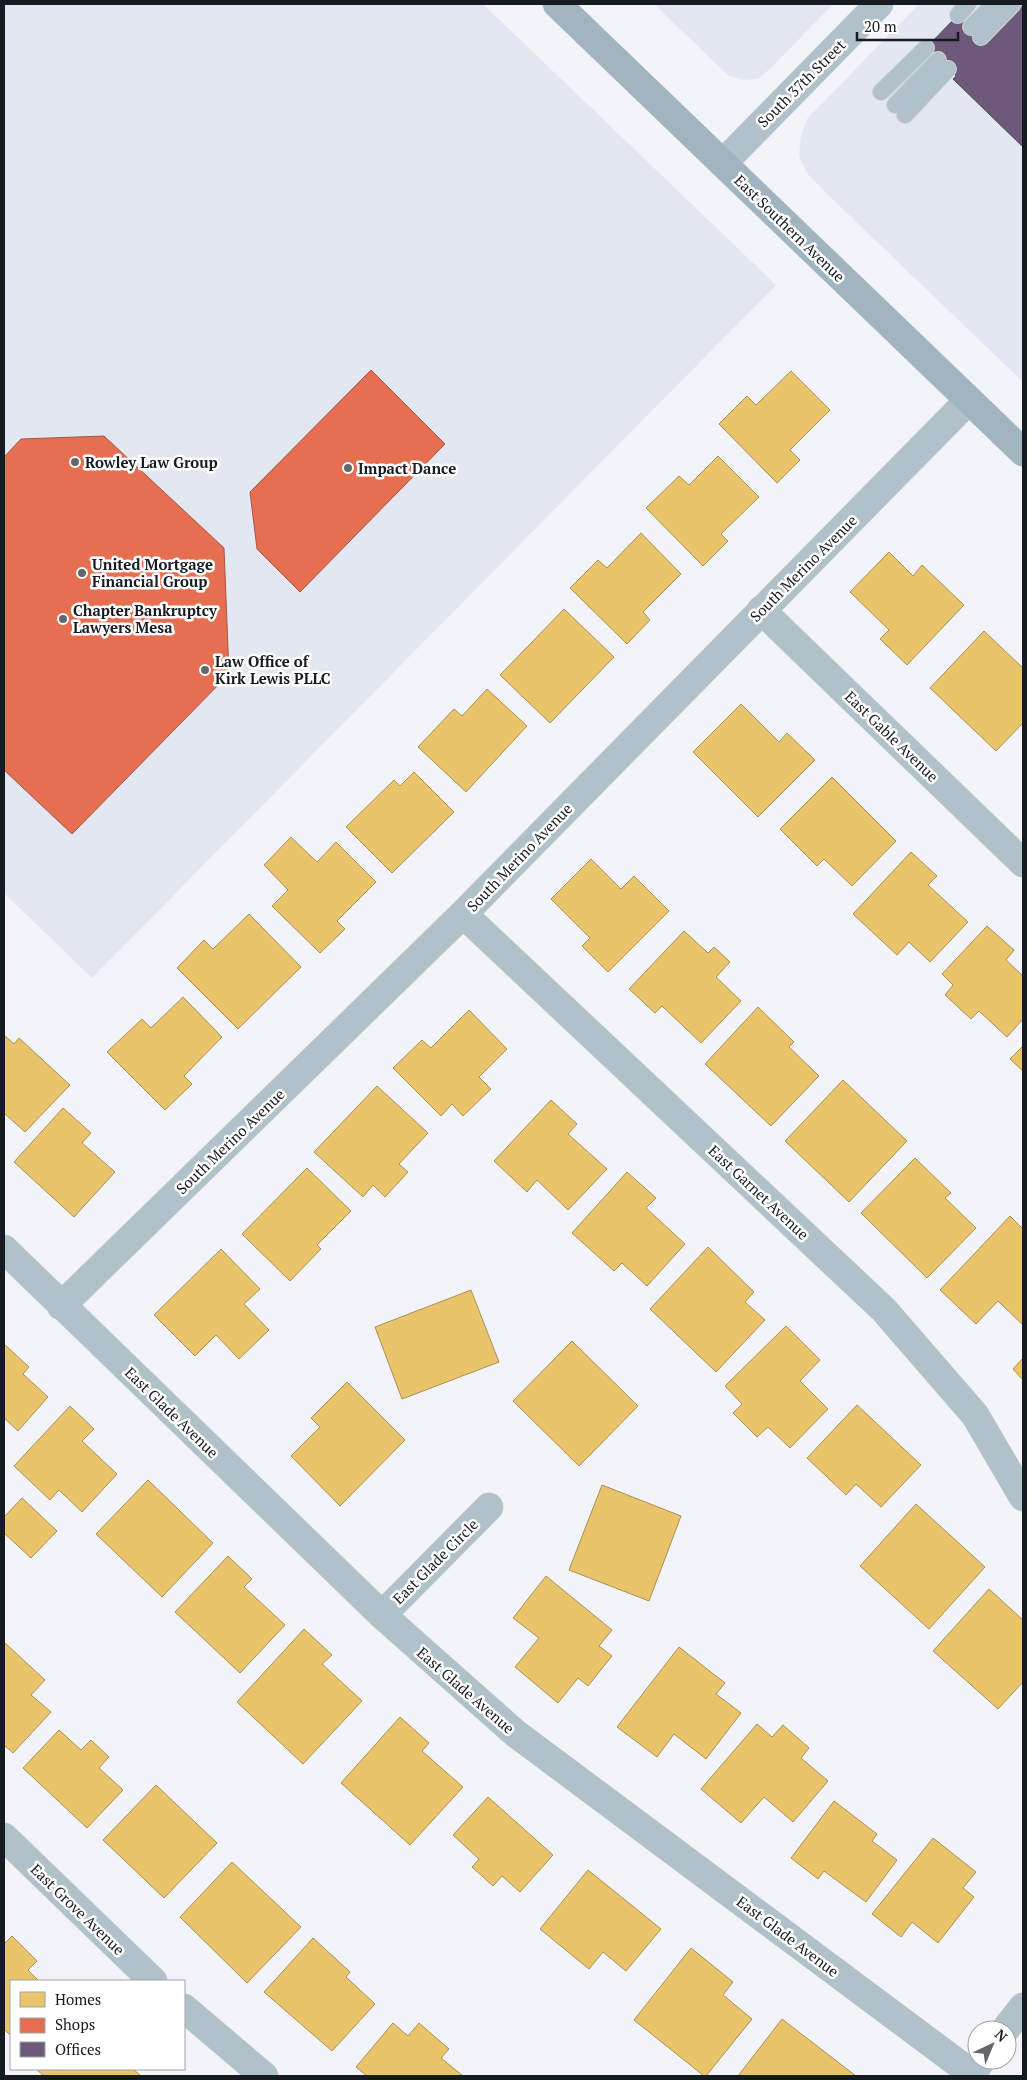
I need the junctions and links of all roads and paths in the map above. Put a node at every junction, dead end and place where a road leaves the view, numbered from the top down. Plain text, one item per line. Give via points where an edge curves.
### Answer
1 (557, 4) edge
2 (879, 4) edge
3 (994, 4) edge
4 (1013, 4) edge
5 (926, 48) dead end
6 (943, 64) dead end
7 (881, 92) dead end
8 (900, 110) dead end
9 (723, 163) junction
10 (969, 400) junction
11 (1023, 452) edge
12 (761, 610) junction
13 (1023, 863) edge
14 (463, 914) junction
15 (4, 1249) edge
16 (61, 1306) junction
17 (1023, 1497) edge
18 (489, 1507) dead end
19 (382, 1615) junction
20 (4, 1837) edge
21 (152, 1980) edge
22 (1023, 2006) edge
23 (185, 2009) edge
24 (1012, 2020) edge
25 (974, 2071) edge
26 (264, 2076) edge

1 - 9 main road, East Southern Avenue
2 - 9 street, South 37th Street
3 - 4 lane via 976,32
5 - 7 lane
6 - 8 lane
9 - 10 main road, East Southern Avenue
10 - 11 main road, East Southern Avenue
10 - 12 street, South Merino Avenue
12 - 13 street, East Gable Avenue
12 - 14 street, South Merino Avenue
14 - 16 street, South Merino Avenue
14 - 17 street, East Garnet Avenue via 884,1310 975,1415
15 - 16 street, East Glade Avenue
16 - 19 street, East Glade Avenue
18 - 19 street, East Glade Circle
19 - 25 street, East Glade Avenue via 515,1733
20 - 21 street, East Grove Avenue
22 - 24 street
23 - 26 street

